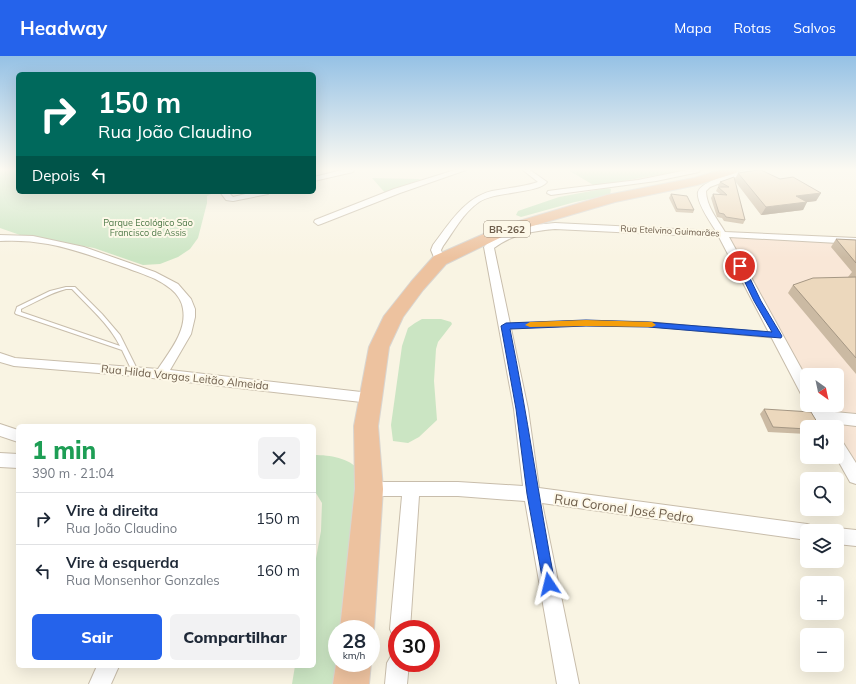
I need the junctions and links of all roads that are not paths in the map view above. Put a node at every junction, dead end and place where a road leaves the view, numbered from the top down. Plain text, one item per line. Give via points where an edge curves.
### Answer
1 (376, 199) edge
2 (478, 199) edge
3 (608, 199) edge
4 (703, 199) edge
5 (318, 222) dead end
6 (722, 234) junction
7 (0, 238) edge
8 (856, 241) edge
9 (440, 260) junction
10 (506, 326) junction
11 (778, 336) junction
12 (124, 349) junction
13 (0, 357) edge
14 (135, 371) junction
15 (161, 374) junction
16 (800, 378) edge
17 (370, 398) junction
18 (820, 416) edge
19 (856, 420) edge
20 (0, 430) edge
21 (16, 435) edge
22 (844, 457) edge
23 (0, 460) edge
24 (16, 461) edge
25 (856, 477) edge
26 (369, 489) junction
27 (411, 489) junction
28 (532, 494) junction
29 (800, 531) edge
30 (844, 537) edge
31 (856, 538) edge
32 (358, 620) edge
33 (401, 620) edge
34 (107, 668) edge
35 (352, 672) edge
36 (397, 672) edge
37 (100, 684) edge
38 (351, 684) edge
39 (396, 684) edge
40 (568, 684) edge

1 - 5 street
2 - 9 street via 467,208 438,245 436,250
3 - 9 highway, BR-262 via 507,229
4 - 6 street
6 - 8 street, Rua Etelvino Guimarães
6 - 10 street, Rua Etelvino Guimarães via 555,226 533,228 494,242 489,247
6 - 11 street
7 - 15 street via 17,237 46,241 87,250 160,278 174,286 183,295 189,309 190,322
9 - 17 highway, BR-262 via 394,316 379,347
10 - 11 lane via 648,324
10 - 28 street via 521,409
11 - 16 street
12 - 12 lane via 118,336 73,288 53,292 19,308 18,313
12 - 14 lane
13 - 14 street, Rua Hilda Vargas Leitão Almeida via 14,362
14 - 15 street, Rua Hilda Vargas Leitão Almeida
15 - 17 street, Rua Hilda Vargas Leitão Almeida
17 - 26 highway, BR-262 via 366,426
18 - 19 street
20 - 21 street
22 - 25 street
23 - 24 street
26 - 27 street, Rua Coronel José Pedro
26 - 32 highway, BR-262
27 - 28 street, Rua Coronel José Pedro
27 - 33 street
28 - 29 street, Rua Coronel José Pedro
28 - 40 street
30 - 31 street
34 - 37 street
35 - 38 highway
36 - 39 street

